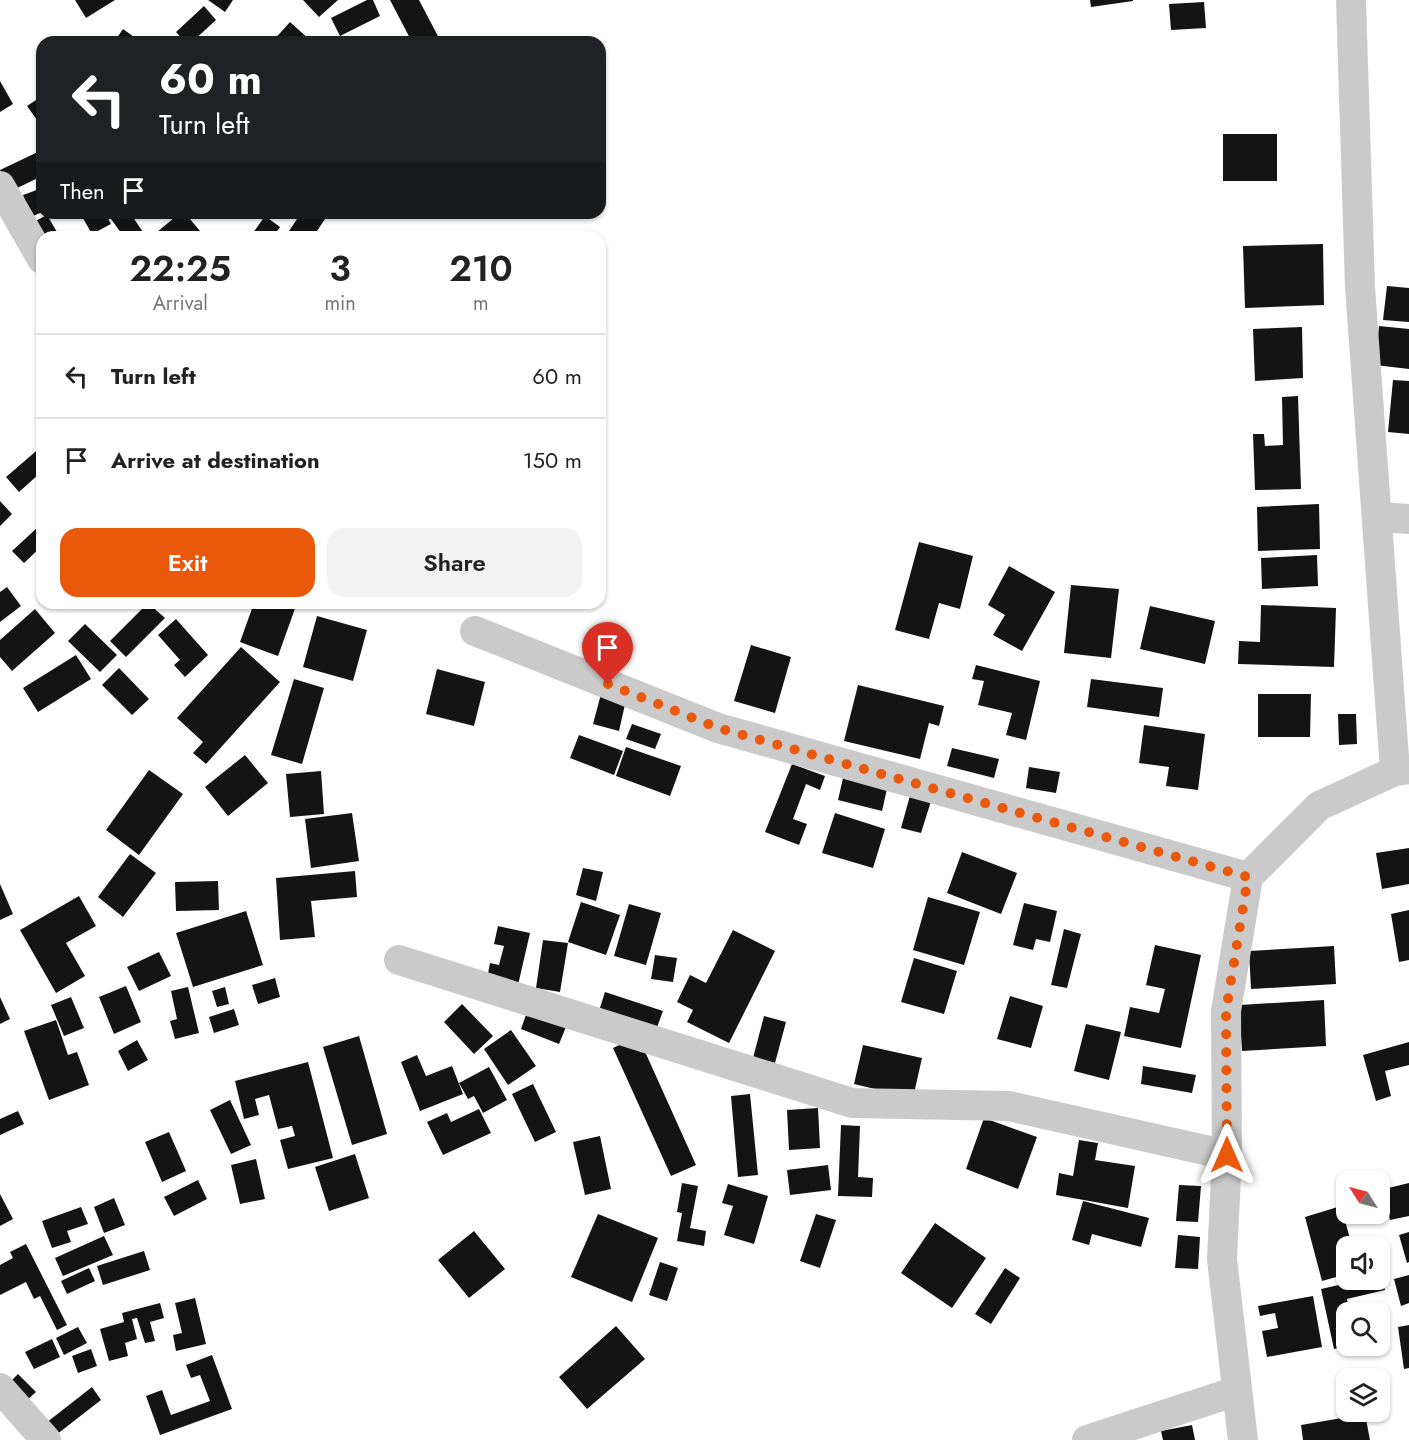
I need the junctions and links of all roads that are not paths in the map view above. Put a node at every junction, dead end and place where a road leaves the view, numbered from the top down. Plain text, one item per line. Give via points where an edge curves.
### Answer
1 (1351, 0) edge
2 (0, 186) edge
3 (36, 249) edge
4 (1378, 517) junction
5 (1409, 519) edge
6 (475, 631) dead end
7 (1402, 770) edge
8 (1248, 877) junction
9 (399, 960) dead end
10 (1227, 1155) junction
11 (0, 1388) edge
12 (1237, 1391) junction
13 (46, 1440) edge
14 (1087, 1440) edge
15 (1243, 1440) edge

1 - 4 street via 1360,287
2 - 3 street
4 - 5 street
4 - 7 street
6 - 8 street via 718,728
7 - 8 street via 1318,806
8 - 10 street via 1226,1011
9 - 10 street via 852,1104 1009,1106
10 - 12 street via 1222,1259
11 - 13 street
12 - 14 street
12 - 15 street

